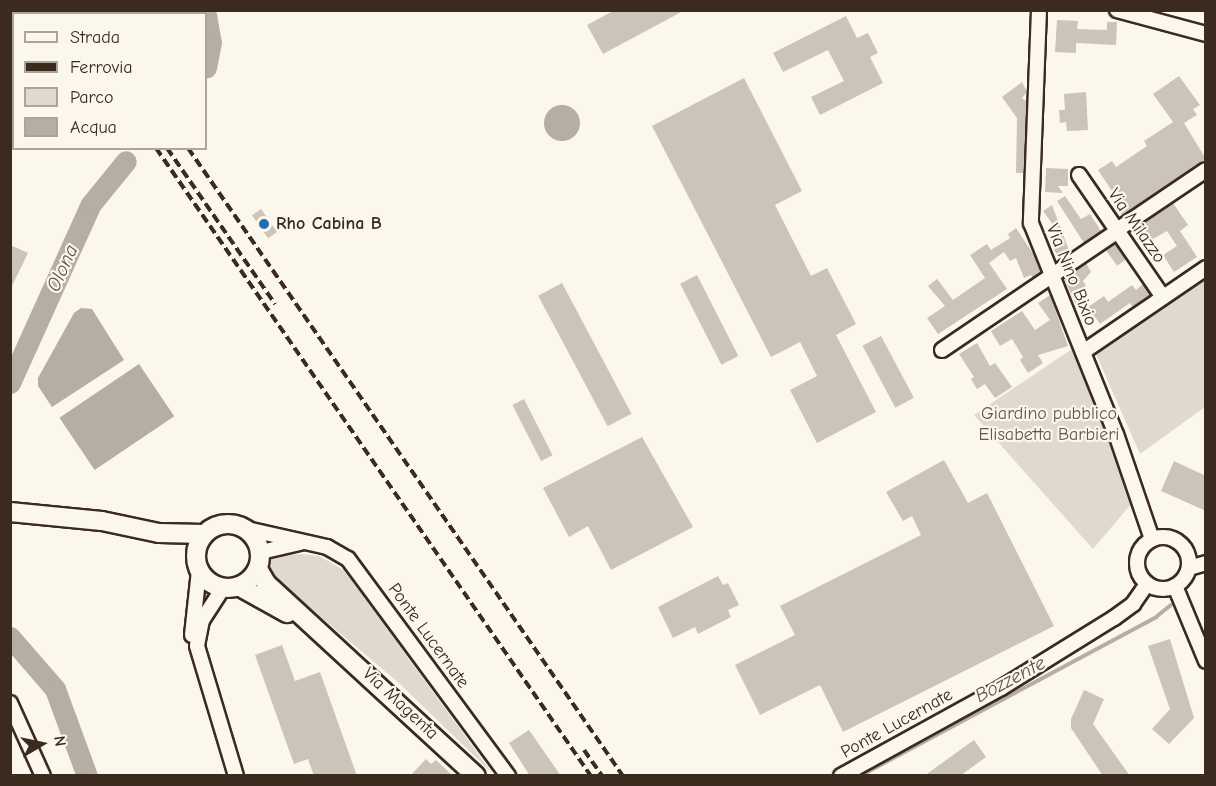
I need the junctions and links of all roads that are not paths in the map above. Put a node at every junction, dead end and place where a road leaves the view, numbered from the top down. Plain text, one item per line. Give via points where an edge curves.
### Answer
1 (1039, 10) edge
2 (1117, 10) edge
3 (1206, 34) edge
4 (1206, 170) edge
5 (1079, 175) dead end
6 (1117, 231) junction
7 (1206, 268) edge
8 (1051, 277) junction
9 (1163, 297) junction
10 (942, 350) dead end
11 (1083, 352) junction
12 (10, 512) edge
13 (247, 529) junction
14 (159, 534) junction
15 (204, 534) junction
16 (1152, 539) junction
17 (302, 542) junction
18 (259, 560) junction
19 (198, 563) junction
20 (1206, 563) edge
21 (1188, 568) junction
22 (1147, 584) junction
23 (1175, 586) junction
24 (231, 587) junction
25 (322, 635) junction
26 (1203, 644) edge
27 (1206, 661) edge
28 (201, 663) junction
29 (10, 703) edge
30 (43, 776) edge
31 (236, 776) edge
32 (476, 776) edge
33 (507, 776) edge
34 (841, 776) edge

1 - 8 street, Via Nino Bixio via 1030,213
2 - 3 street
4 - 6 street
5 - 6 street, Via Milazzo
6 - 8 street
6 - 9 street, Via Milazzo
7 - 9 street
8 - 10 street
8 - 11 street, Via Nino Bixio
9 - 11 street
11 - 16 street, Via Nino Bixio via 1136,486
12 - 14 street via 102,521
13 - 15 street via 225,524
13 - 17 street, Ponte Lucernate
13 - 18 street via 257,541
14 - 15 street
14 - 19 street
15 - 19 street via 199,542
16 - 21 street via 1166,537 1179,543 1188,554
16 - 22 street via 1137,556 1138,572
17 - 18 street, Ponte Lucernate
17 - 33 street, Ponte Lucernate via 327,547 348,559
18 - 24 street via 252,578
18 - 25 street, Via Magenta via 266,583
19 - 24 street via 207,581
19 - 28 street via 192,628 193,648
20 - 21 street
21 - 23 street
22 - 23 street via 1161,589
22 - 34 street, Ponte Lucernate via 1125,610 1072,644
23 - 26 street
24 - 25 street, Via Magenta
24 - 28 street via 202,620 198,634
25 - 32 street, Via Magenta
26 - 27 street
28 - 31 street
29 - 30 street

